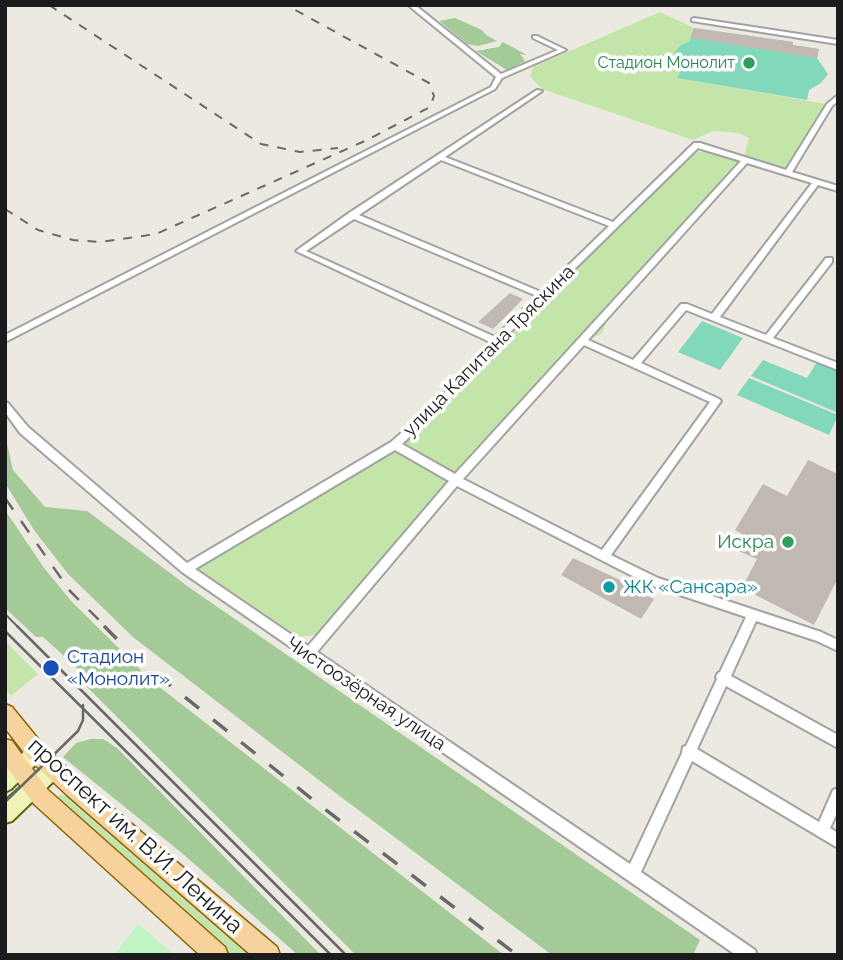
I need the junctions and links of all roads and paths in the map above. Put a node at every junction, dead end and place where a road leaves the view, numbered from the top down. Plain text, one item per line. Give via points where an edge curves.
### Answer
1 (411, 5) edge
2 (805, 35) junction
3 (535, 37) dead end
4 (837, 42) edge
5 (500, 77) junction
6 (539, 91) dead end
7 (838, 97) edge
8 (439, 157) junction
9 (746, 160) junction
10 (787, 174) junction
11 (817, 182) junction
12 (838, 189) edge
13 (352, 215) junction
14 (614, 225) junction
15 (829, 260) dead end
16 (542, 296) junction
17 (714, 318) junction
18 (5, 339) edge
19 (581, 340) junction
20 (767, 340) junction
21 (496, 341) junction
22 (636, 363) junction
23 (838, 367) edge
24 (5, 405) edge
25 (395, 445) junction
26 (456, 480) junction
27 (603, 557) junction
28 (186, 569) junction
29 (752, 615) junction
30 (838, 646) edge
31 (307, 654) junction
32 (722, 677) junction
33 (5, 713) edge
34 (838, 741) edge
35 (5, 748) edge
36 (688, 751) junction
37 (36, 752) junction
38 (54, 769) junction
39 (12, 776) edge
40 (33, 788) junction
41 (838, 795) edge
42 (5, 814) edge
43 (822, 831) junction
44 (838, 841) edge
45 (633, 874) junction
46 (217, 955) edge
47 (268, 955) edge
48 (750, 955) edge

1 - 5 street
2 - 2 street via 695,18 747,28 746,33
2 - 4 street
3 - 5 street via 563,50
5 - 18 street via 493,88
6 - 8 street
7 - 10 street
8 - 13 street
8 - 14 street
9 - 10 street
9 - 14 street, улица Капитана Тряскина via 697,145
9 - 19 street
10 - 11 street
11 - 12 street
11 - 17 street
13 - 16 street
13 - 21 street via 300,251
14 - 16 street, улица Капитана Тряскина
15 - 20 street
16 - 21 street, улица Капитана Тряскина
17 - 20 street
17 - 22 street via 684,306
19 - 22 street
19 - 26 street
20 - 23 street
21 - 25 street, улица Капитана Тряскина via 439,405
22 - 27 street via 716,401
24 - 28 street, Чистоозёрная улица via 24,430
25 - 26 street
25 - 28 street, улица Капитана Тряскина
26 - 27 street
26 - 31 street
27 - 29 street via 654,582
28 - 31 street, Чистоозёрная улица
29 - 30 street
29 - 32 street
31 - 45 street, Чистоозёрная улица
32 - 34 street
32 - 36 street
33 - 37 main road, проспект им. В.И. Ленина
35 - 39 main road, проспект им. В.И. Ленина
36 - 43 street
36 - 45 street
37 - 38 main road, проспект им. В.И. Ленина
37 - 39 street
38 - 40 street
38 - 47 main road, проспект им. В.И. Ленина
39 - 40 main road, проспект им. В.И. Ленина
40 - 42 street
40 - 46 main road, проспект им. В.И. Ленина
41 - 43 street
43 - 44 street
45 - 48 street, Чистоозёрная улица

